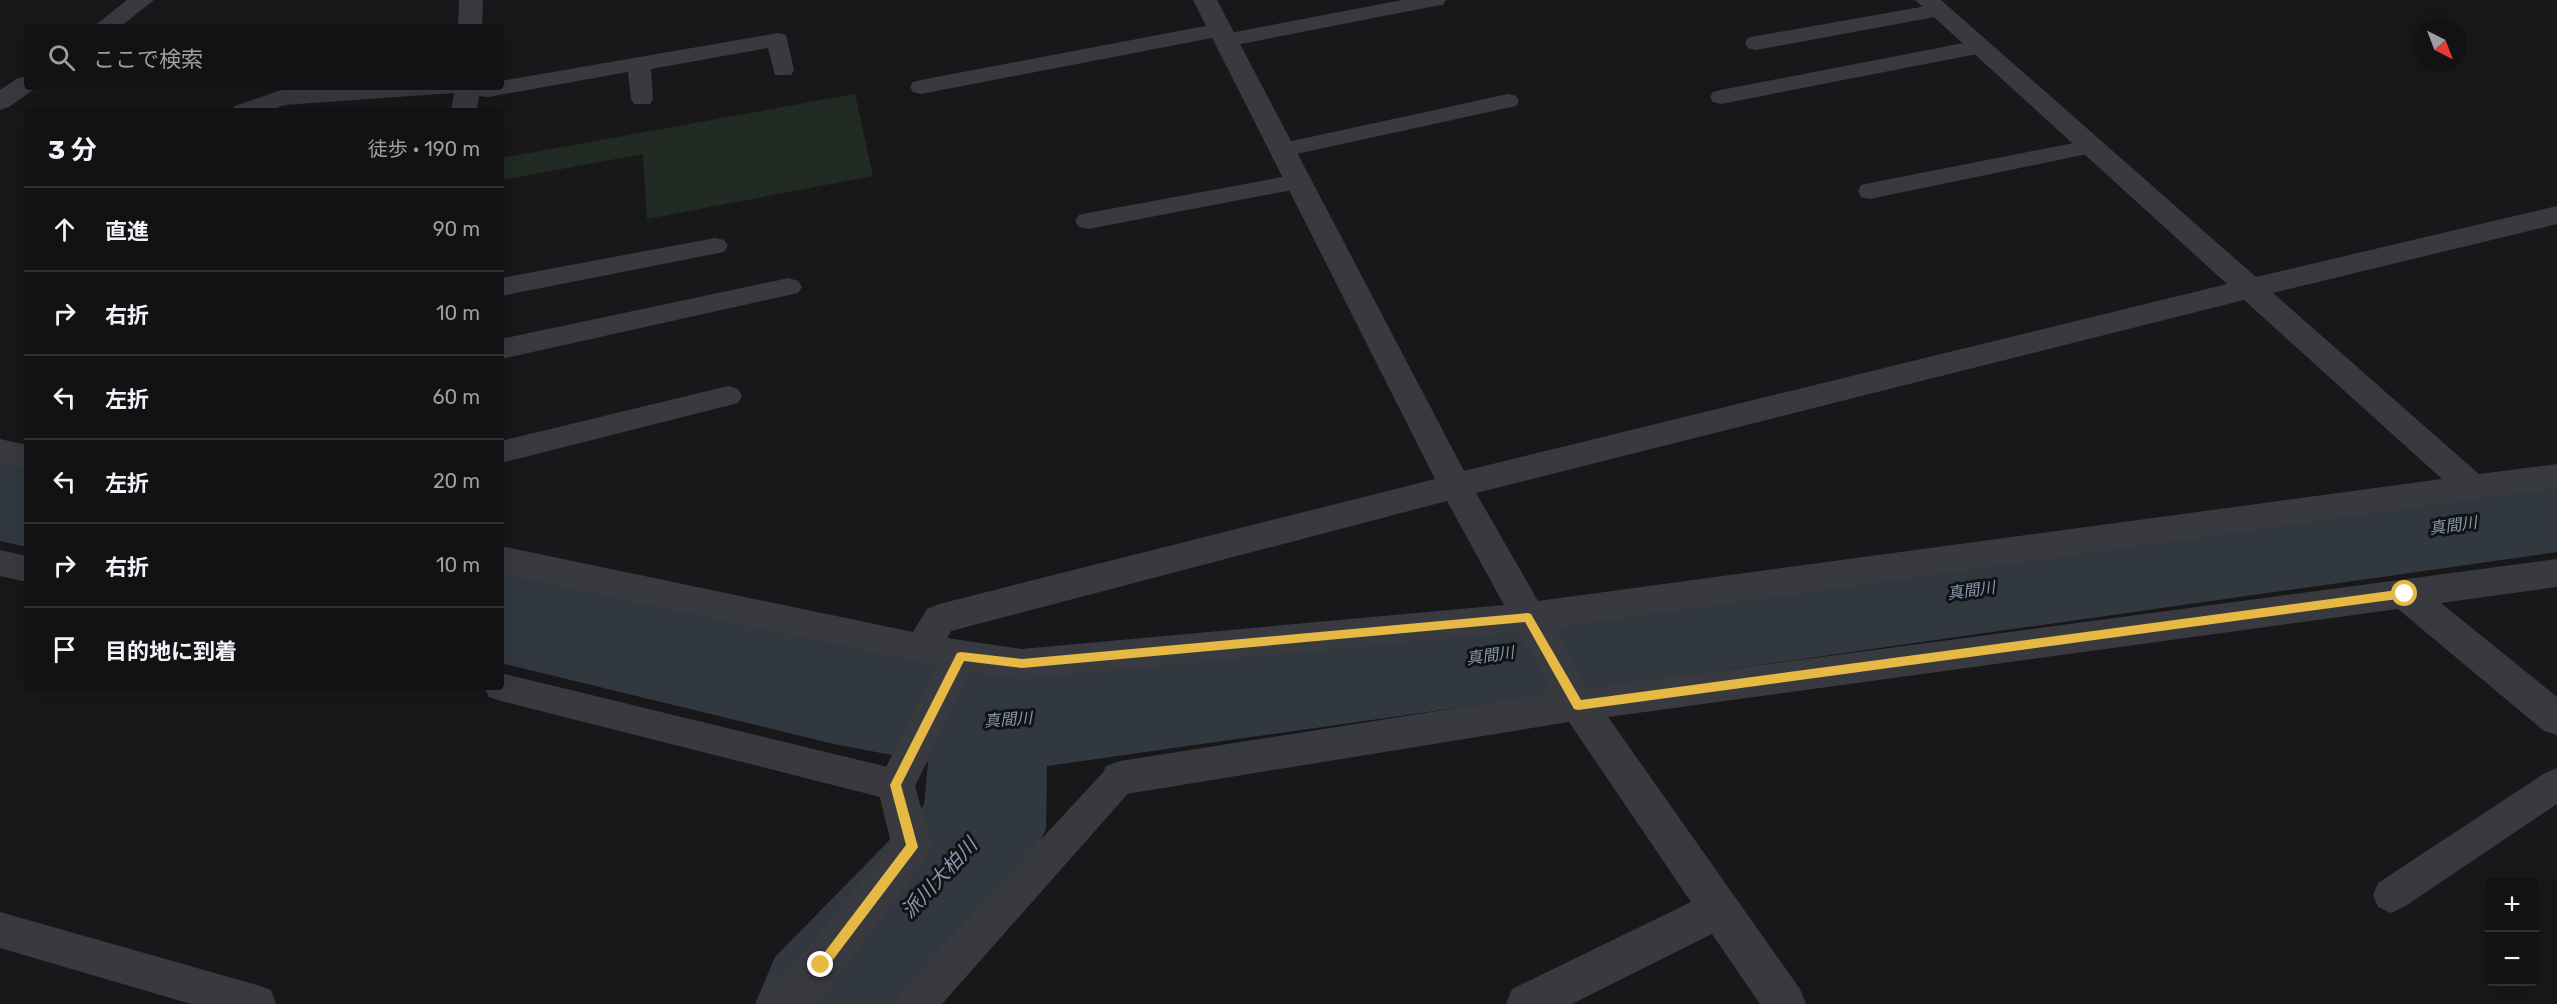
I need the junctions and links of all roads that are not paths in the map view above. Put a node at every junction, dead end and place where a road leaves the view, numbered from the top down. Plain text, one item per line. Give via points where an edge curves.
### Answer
1 (142, 0) edge
2 (471, 0) edge
3 (1205, 0) edge
4 (1435, 0) edge
5 (1932, 5) edge
6 (109, 24) edge
7 (470, 24) edge
8 (1223, 35) junction
9 (1756, 43) dead end
10 (1979, 47) junction
11 (639, 64) junction
12 (783, 70) dead end
13 (504, 87) edge
14 (921, 87) dead end
15 (488, 90) edge
16 (460, 92) edge
17 (1721, 97) dead end
18 (642, 99) dead end
19 (1508, 101) dead end
20 (252, 108) edge
21 (2089, 147) junction
22 (1283, 150) junction
23 (1299, 182) junction
24 (1870, 191) dead end
25 (2557, 215) edge
26 (1088, 221) dead end
27 (715, 246) dead end
28 (504, 286) edge
29 (789, 287) dead end
30 (2250, 288) junction
31 (504, 348) edge
32 (728, 396) dead end
33 (0, 451) edge
34 (504, 451) edge
35 (24, 456) edge
36 (2557, 476) edge
37 (1455, 485) junction
38 (2472, 487) junction
39 (504, 561) edge
40 (0, 562) edge
41 (24, 568) edge
42 (2557, 573) edge
43 (2405, 594) junction
44 (1528, 617) junction
45 (922, 649) junction
46 (953, 670) junction
47 (504, 688) edge
48 (1578, 705) junction
49 (2557, 719) edge
50 (1120, 778) joint
51 (2557, 784) edge
52 (896, 785) junction
53 (2391, 895) dead end
54 (1719, 909) junction
55 (0, 930) edge
56 (257, 1004) edge
57 (779, 1004) edge
58 (916, 1004) edge
59 (1527, 1004) edge
60 (1785, 1004) edge

1 - 6 street
2 - 7 street
3 - 8 street
4 - 8 lane
5 - 9 lane
5 - 10 street
8 - 14 lane
8 - 22 street
10 - 17 lane
10 - 21 street
11 - 12 lane via 778,40
11 - 13 lane
11 - 18 lane
15 - 16 lane
16 - 20 street via 280,98
19 - 22 lane
21 - 24 lane
21 - 30 street
22 - 23 street
23 - 26 lane
23 - 37 street
25 - 30 street
27 - 28 lane
29 - 31 lane
30 - 37 street
30 - 38 street
32 - 34 lane
33 - 35 street
36 - 38 street
37 - 44 street
37 - 45 street via 939,618
38 - 44 street
39 - 45 street
40 - 41 lane
42 - 43 street
43 - 48 street
43 - 49 street
44 - 46 street
44 - 48 street
45 - 46 street
46 - 52 street
47 - 52 lane
48 - 50 street
48 - 54 street
50 - 58 lane
51 - 53 lane
52 - 57 street via 912,847 821,965
54 - 59 street
54 - 60 street
55 - 56 lane

